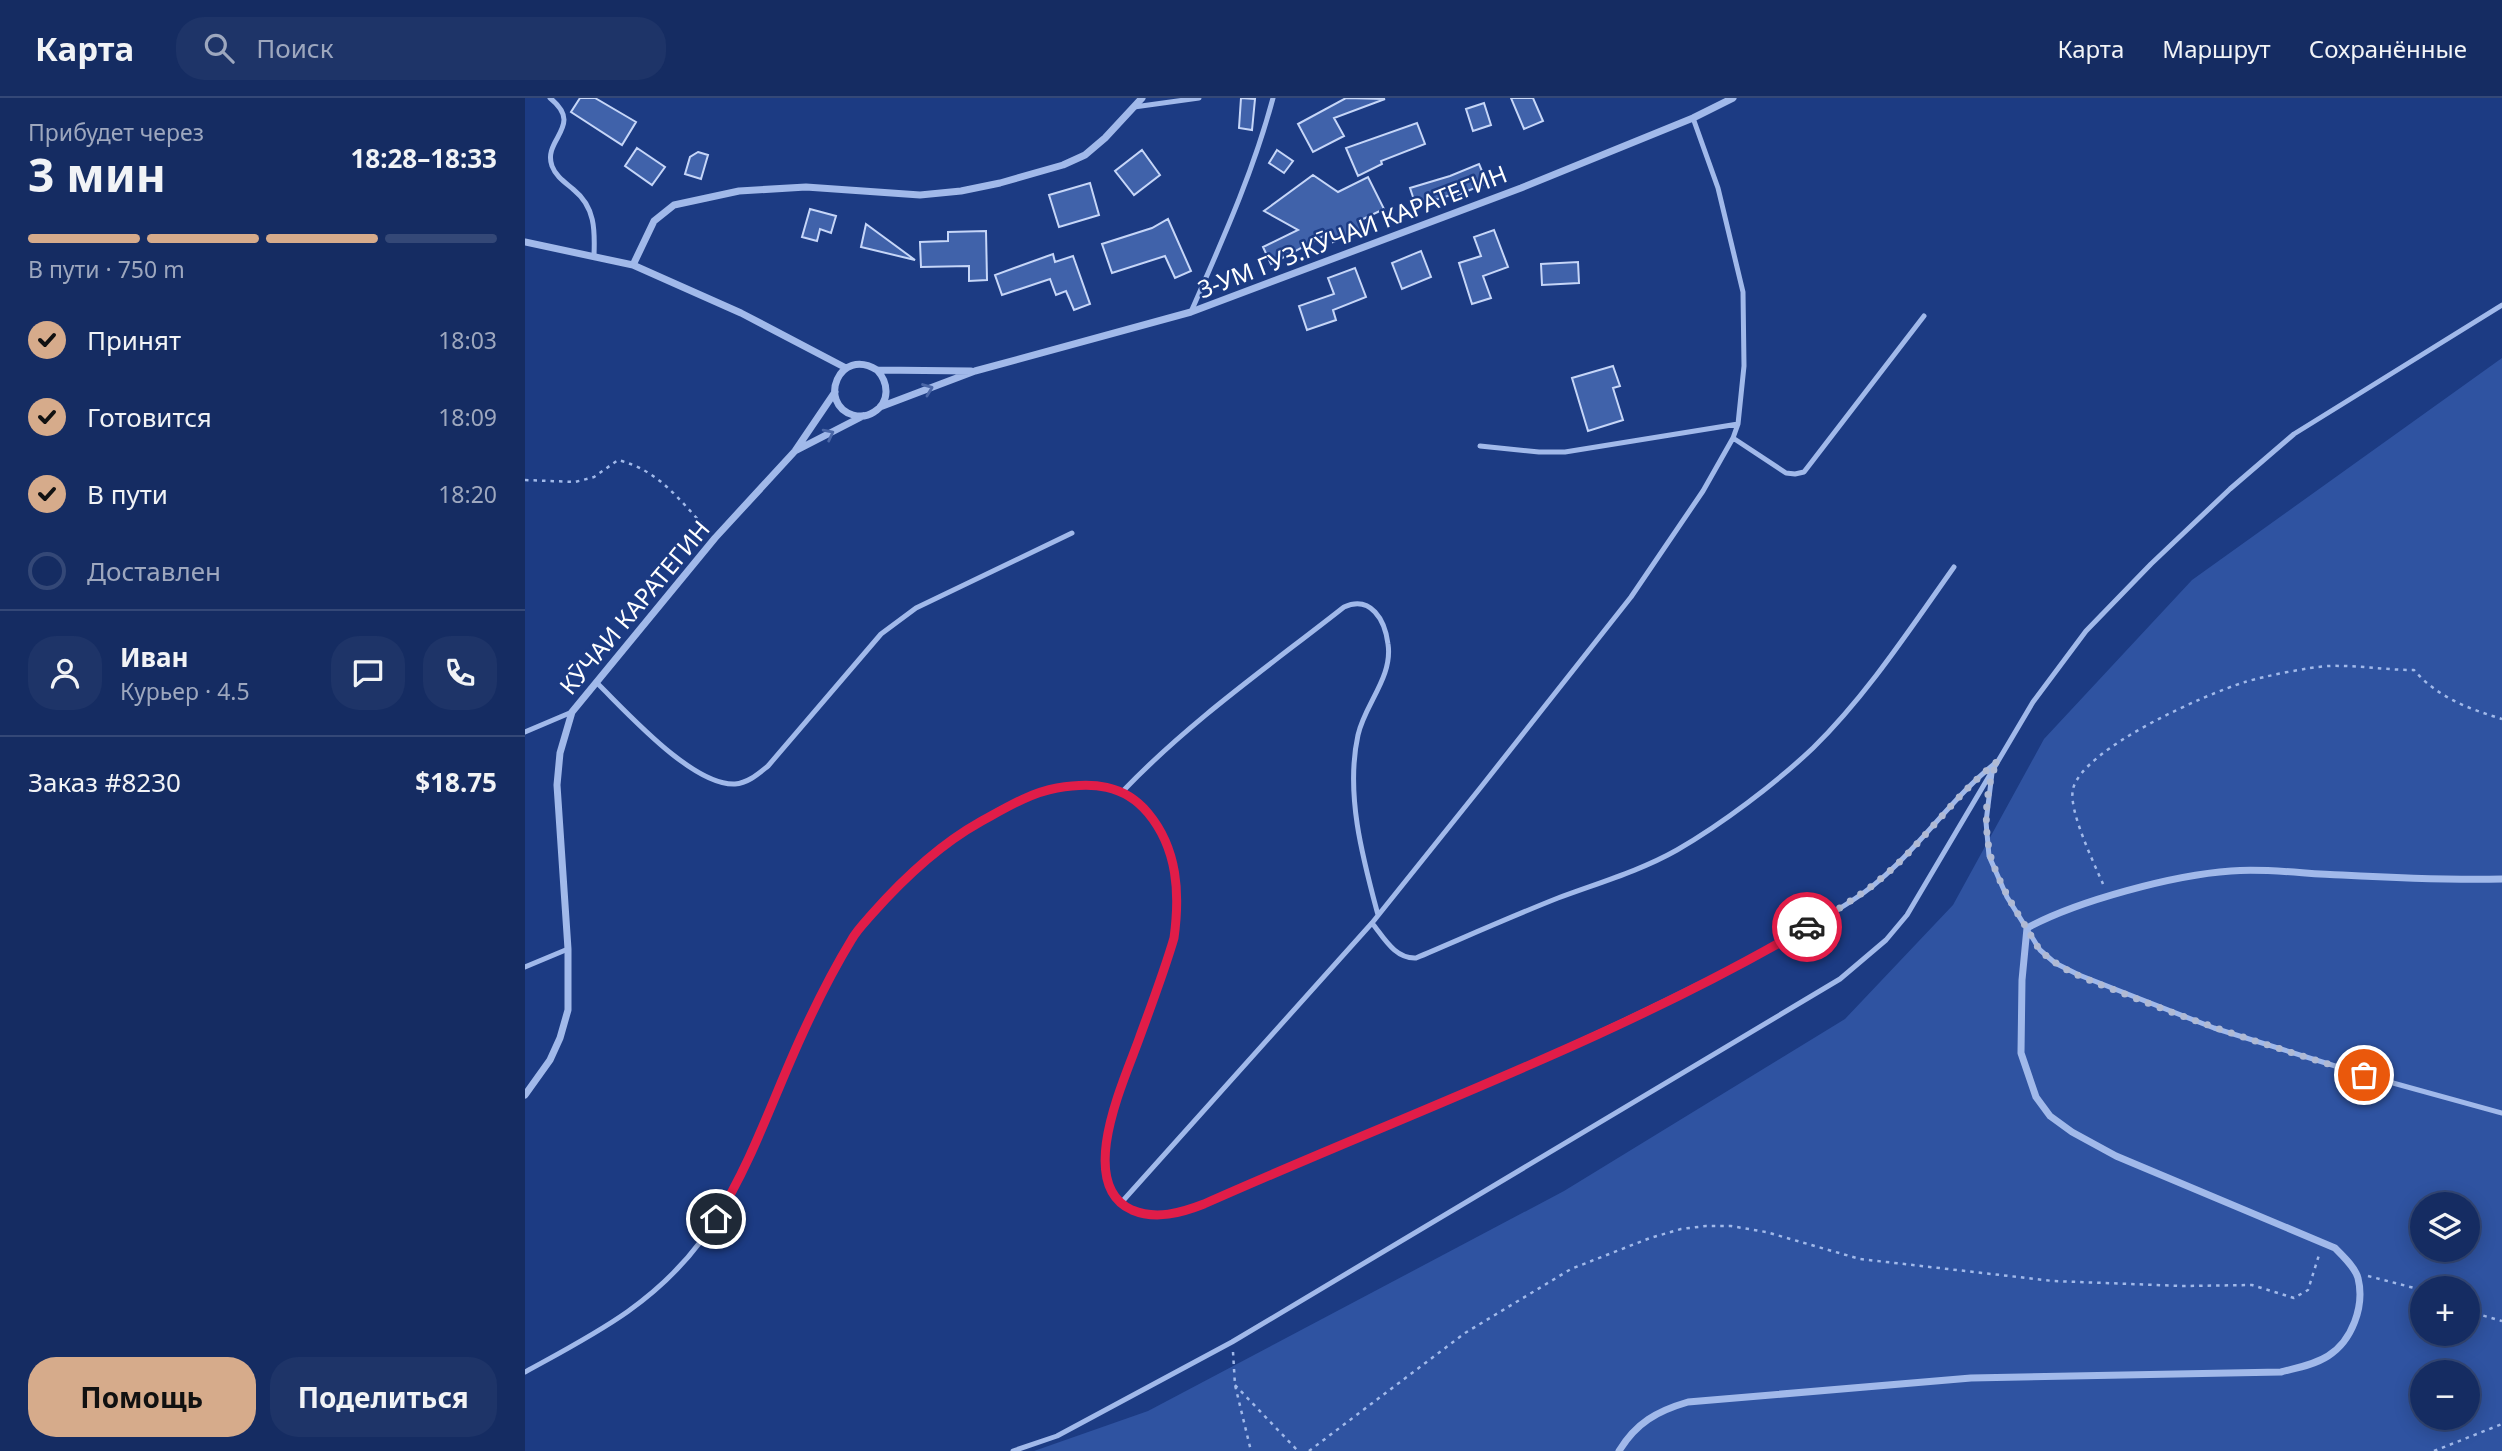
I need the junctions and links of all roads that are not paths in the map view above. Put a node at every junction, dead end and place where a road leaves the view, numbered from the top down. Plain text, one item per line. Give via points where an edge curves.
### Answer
1 (550, 98) edge
2 (1142, 98) edge
3 (1199, 98) edge
4 (1273, 98) edge
5 (1733, 98) edge
6 (1134, 107) junction
7 (1693, 117) junction
8 (525, 242) edge
9 (594, 255) junction
10 (633, 265) junction
11 (2502, 305) edge
12 (1191, 312) junction
13 (1924, 316) dead end
14 (846, 368) junction
15 (877, 370) junction
16 (975, 371) junction
17 (835, 392) junction
18 (880, 407) junction
19 (863, 416) junction
20 (1738, 424) junction
21 (1733, 438) junction
22 (1480, 446) dead end
23 (795, 451) junction
24 (1072, 533) dead end
25 (1954, 567) dead end
26 (596, 682) junction
27 (572, 712) junction
28 (525, 732) edge
29 (1998, 761) junction
30 (1993, 770) junction
31 (1123, 791) junction
32 (2502, 880) edge
33 (1378, 915) junction
34 (1372, 923) junction
35 (2027, 928) junction
36 (568, 949) junction
37 (525, 967) edge
38 (525, 1095) edge
39 (2502, 1113) edge
40 (1120, 1204) junction
41 (525, 1372) edge
42 (1013, 1451) edge
43 (1619, 1451) edge

1 - 9 lane via 561,106 565,117 551,164 559,178 588,204
2 - 6 street
3 - 6 lane
4 - 12 lane via 1241,198
5 - 7 street, 3-УМ ГУЗ.КӮЧАИ КАРАТЕГИН
6 - 10 street via 1085,155 1000,183 920,195 792,188 739,191 674,205 654,220
7 - 12 street, 3-УМ ГУЗ.КӮЧАИ КАРАТЕГИН via 1521,188
7 - 20 lane via 1718,188 1743,292 1744,366
8 - 9 street
9 - 10 street
10 - 14 street via 741,313
11 - 29 lane via 2294,434 2230,489 2086,631 2033,702
12 - 16 street, 3-УМ ГУЗ.КӮЧАИ КАРАТЕГИН
13 - 21 lane via 1804,472 1786,473
14 - 15 street via 858,364
14 - 17 street via 837,379
15 - 16 street, 3-УМ ГУЗ.КӮЧАИ КАРАТЕГИН
15 - 18 street via 887,388
18 -> 16 street, 3-УМ ГУЗ.КӮЧАИ КАРАТЕГИН
17 - 19 street via 844,410
17 - 23 street, КӮЧАИ КАРАТЕГИН
18 - 19 street
23 -> 19 street, КӮЧАИ КАРАТЕГИН
20 - 21 lane
20 - 22 lane via 1565,452
21 - 33 lane via 1631,597
23 - 26 street, КӮЧАИ КАРАТЕГИН via 715,538
24 - 26 lane via 896,621 768,766 745,782 733,784 690,767
25 - 34 lane via 1883,666 1814,747 1716,825 1676,850 1637,870 1416,958 1405,959 1396,953
26 - 27 street, КӮЧАИ КАРАТЕГИН
27 - 28 lane
27 - 36 street, КӮЧАИ КАРАТЕГИН via 560,753 557,785
29 - 30 lane
29 - 40 lane via 1972,782 1874,885 1751,958 1523,1068 1204,1204 1166,1215 1143,1215
30 - 35 lane via 1986,822 1989,856
30 - 42 lane via 1907,915 1886,940 1840,979 1232,1342 1057,1436
31 - 33 lane via 1200,719 1344,607 1363,603 1383,624 1389,656 1361,724 1356,754 1357,817
31 - 40 lane via 1149,814 1165,839 1175,872 1177,916 1167,962 1120,1092 1105,1149 1108,1182
31 - 41 lane via 1074,785 1019,800 958,834 897,886 853,936 801,1036 753,1152 702,1239 648,1298
32 - 35 street via 2232,871 2108,897
33 - 34 lane
34 - 40 lane
35 - 39 lane via 2040,950 2055,963 2151,1004 2352,1072
35 - 43 street via 2021,1053 2036,1097 2050,1116 2116,1156 2335,1248 2358,1276 2360,1306 2342,1343 2328,1356 2281,1372 1971,1378 1688,1402 1643,1421
36 - 37 lane
36 - 38 street, КӮЧАИ КАРАТЕГИН via 568,1010 560,1038

